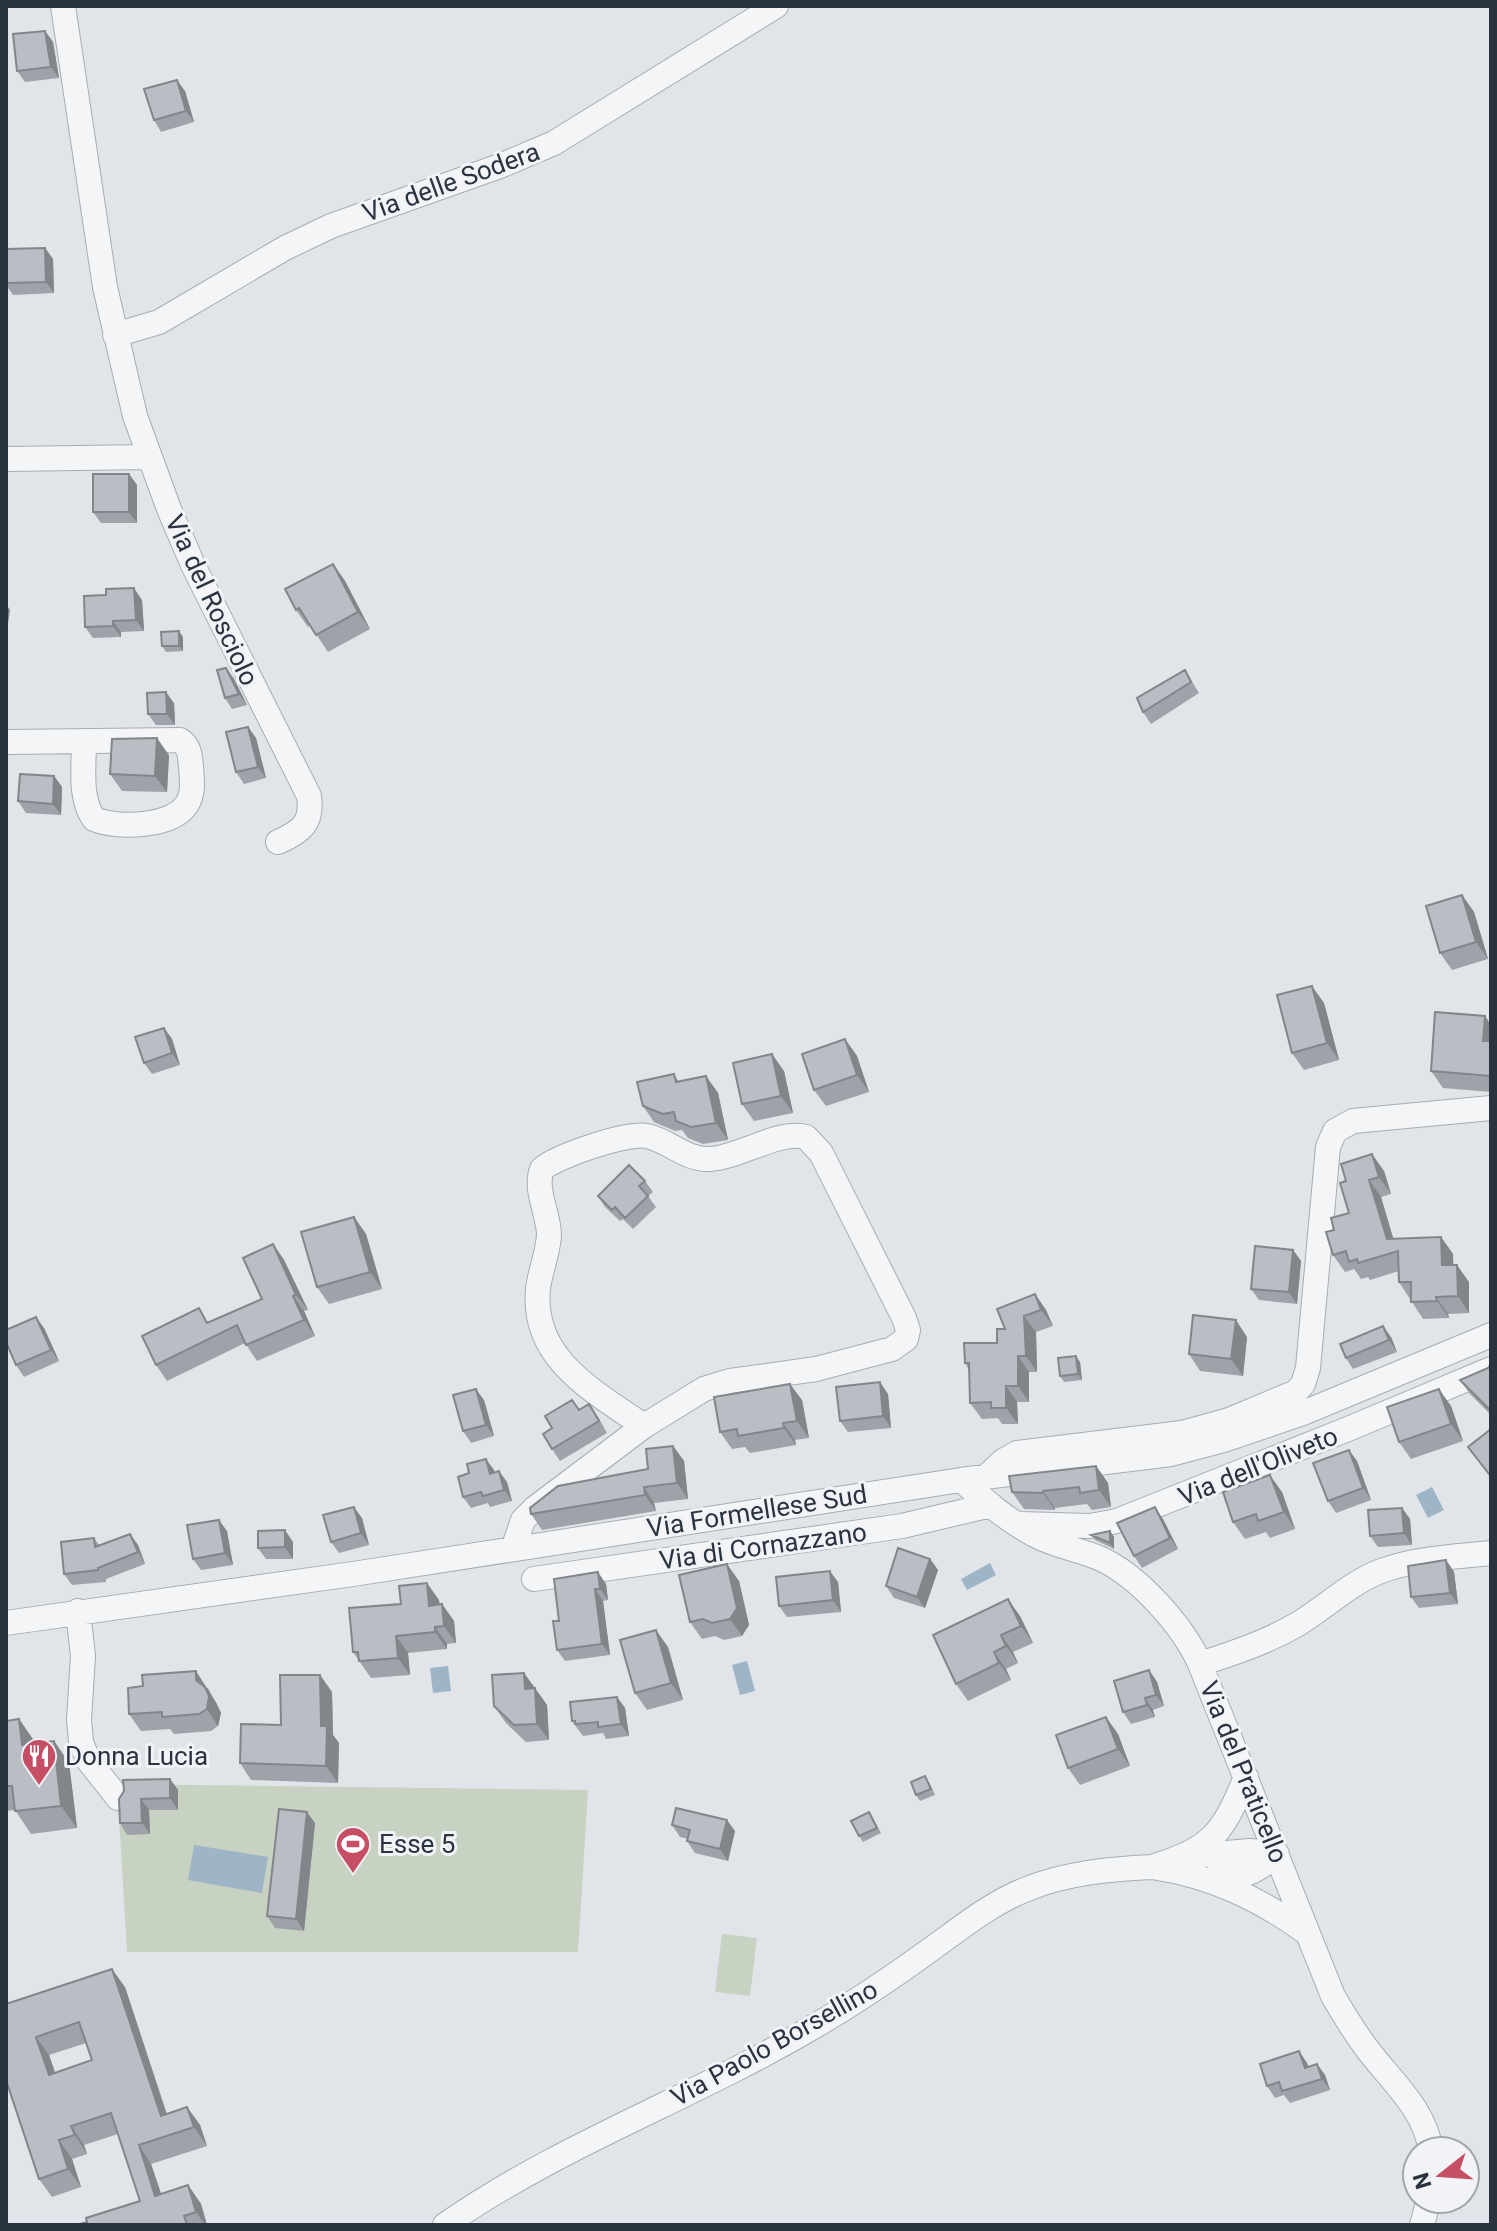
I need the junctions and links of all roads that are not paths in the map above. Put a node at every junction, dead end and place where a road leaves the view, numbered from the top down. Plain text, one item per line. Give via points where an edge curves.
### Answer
1 (63, 6) edge
2 (776, 6) edge
3 (115, 335) junction
4 (149, 457) junction
5 (6, 459) edge
6 (84, 741) junction
7 (6, 742) edge
8 (278, 842) dead end
9 (1491, 1108) edge
10 (1491, 1335) edge
11 (1491, 1369) edge
12 (644, 1426) junction
13 (986, 1477) junction
14 (961, 1480) junction
15 (991, 1505) junction
16 (1016, 1524) junction
17 (513, 1549) junction
18 (1491, 1553) edge
19 (534, 1579) dead end
20 (78, 1611) junction
21 (6, 1623) edge
22 (1200, 1664) junction
23 (1246, 1777) junction
24 (118, 1798) edge
25 (1277, 1854) junction
26 (1192, 1866) junction
27 (1307, 1933) junction
28 (1428, 2135) edge
29 (445, 2225) edge

1 - 3 street, Via del Rosciolo
2 - 3 street, Via delle Sodera via 554,143 331,226 159,322
3 - 4 street, Via del Rosciolo
4 - 5 street
4 - 8 street, Via del Rosciolo via 193,565 309,796 305,826
6 - 6 street via 180,740 189,752 189,800 164,820 131,824 94,819 84,788
6 - 7 street
9 - 13 street via 1353,1121 1335,1131 1328,1147 1308,1368 1296,1392 1182,1433 1017,1453
10 - 13 street, Via Formellese Sud via 1213,1444 1147,1458
11 - 16 street, Via dell'Oliveto via 1117,1521 1090,1526
12 - 12 street via 711,1386 816,1369 889,1350 906,1339 904,1318 821,1153 806,1137 793,1135 705,1159 650,1137 629,1136 542,1169 548,1240 537,1300 544,1336 569,1372
12 - 17 street via 535,1508 523,1520
13 - 14 street, Via Formellese Sud
14 - 15 street, Via del Praticello
14 - 17 street, Via Formellese Sud
15 - 16 street, Via del Praticello
15 - 19 street, Via di Cornazzano via 902,1526
16 - 22 street, Via del Praticello via 1126,1575 1176,1627
17 - 20 street, Via Formellese Sud
18 - 22 street via 1382,1571 1276,1636
20 - 21 street, Via Formellese Sud
20 - 24 street via 81,1742 88,1760
22 - 23 street, Via del Praticello
23 - 25 street, Via del Praticello
23 - 26 street via 1224,1824
25 - 26 street via 1248,1875
25 - 27 street, Via del Praticello
26 - 27 street
26 - 29 street, Via Paolo Borsellino via 1075,1875 1011,1896 812,2028 573,2149
27 - 28 street, Via del Praticello via 1342,2012 1417,2111

